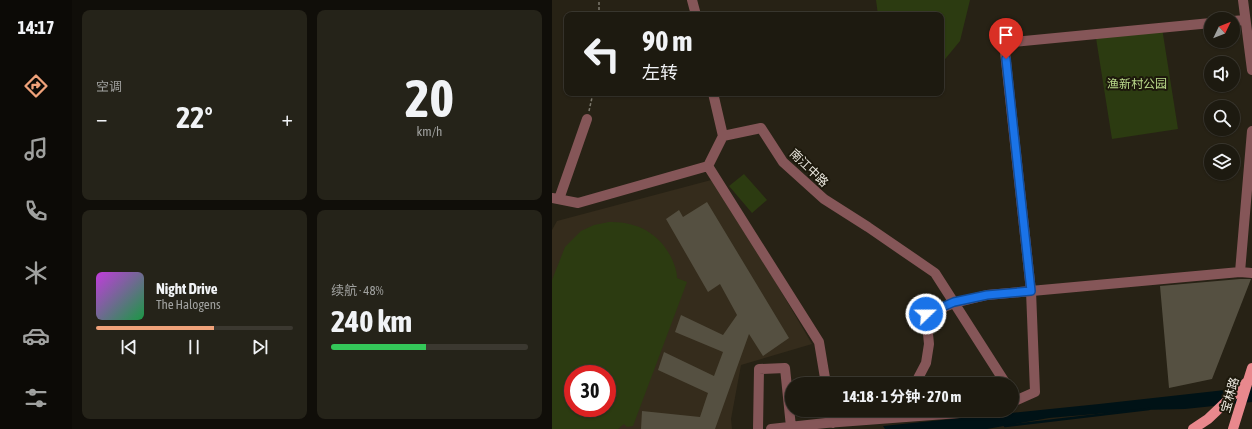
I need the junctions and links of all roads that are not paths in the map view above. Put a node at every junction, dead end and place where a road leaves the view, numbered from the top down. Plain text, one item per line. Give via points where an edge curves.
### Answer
1 (692, 0) edge
2 (1243, 0) edge
3 (695, 12) edge
4 (1240, 20) edge
5 (1245, 20) junction
6 (1204, 24) edge
7 (1252, 70) edge
8 (714, 96) edge
9 (587, 119) road end
10 (1252, 131) edge
11 (723, 136) junction
12 (708, 166) junction
13 (556, 198) edge
14 (1240, 272) junction
15 (1252, 273) edge
16 (1031, 291) junction
17 (954, 302) junction
18 (1252, 368) edge
19 (825, 377) edge
20 (919, 377) edge
21 (1002, 377) edge
22 (1248, 382) junction
23 (1019, 397) edge
24 (832, 417) edge
25 (880, 417) edge
26 (833, 423) junction
27 (791, 427) junction
28 (758, 429) edge
29 (771, 429) edge
30 (1193, 429) edge
31 (1233, 429) edge

1 - 3 street
2 - 5 street
4 - 5 street
5 - 7 street
6 - 16 street via 1004,43
8 - 11 street
9 - 13 street
10 - 14 street
11 - 12 street
11 - 17 street, 南江中路 via 761,128 783,162 824,200 935,273
12 - 13 street via 578,204
12 - 19 street via 819,342
14 - 15 street
14 - 16 street
16 - 17 street via 987,295
16 - 23 street via 1035,392
17 - 20 street via 926,314 928,350 926,363
17 - 21 street, 南江中路
18 - 22 main road, 宝林路
22 - 30 main road
22 - 31 main road, 宝林路
24 - 26 street
25 - 26 street
26 - 27 street
27 - 28 street via 785,368 759,368
27 - 29 street

